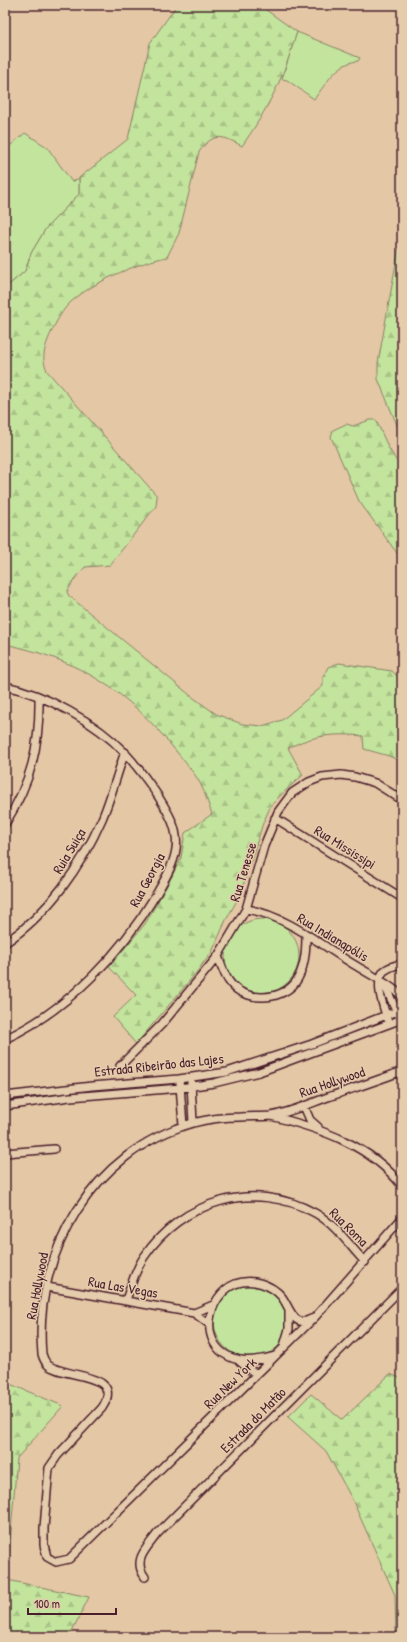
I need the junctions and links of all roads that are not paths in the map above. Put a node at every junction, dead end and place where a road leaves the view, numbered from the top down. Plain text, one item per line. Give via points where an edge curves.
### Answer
1 (5, 686) edge
2 (40, 697) junction
3 (125, 752) junction
4 (402, 800) edge
5 (275, 818) junction
6 (5, 824) edge
7 (402, 898) edge
8 (246, 909) junction
9 (306, 935) junction
10 (5, 943) edge
11 (218, 956) junction
12 (402, 964) edge
13 (382, 982) junction
14 (402, 996) edge
15 (399, 1010) edge
16 (386, 1015) junction
17 (401, 1019) edge
18 (389, 1023) junction
19 (5, 1039) edge
20 (120, 1066) dead end
21 (402, 1071) edge
22 (190, 1078) junction
23 (179, 1079) junction
24 (191, 1086) junction
25 (180, 1088) junction
26 (5, 1096) edge
27 (5, 1106) edge
28 (304, 1106) junction
29 (270, 1116) junction
30 (193, 1123) junction
31 (183, 1126) junction
32 (321, 1130) junction
33 (54, 1149) dead end
34 (5, 1153) edge
35 (402, 1186) edge
36 (402, 1218) edge
37 (365, 1262) junction
38 (46, 1287) junction
39 (402, 1288) edge
40 (126, 1300) junction
41 (213, 1305) junction
42 (289, 1309) junction
43 (194, 1313) junction
44 (315, 1317) junction
45 (209, 1324) junction
46 (283, 1349) junction
47 (277, 1355) junction
48 (237, 1359) junction
49 (258, 1373) junction
50 (69, 1559) joint
51 (145, 1577) dead end

1 - 2 street, Rua Georgia
2 - 3 street, Rua Georgia via 89,724
2 - 6 street via 38,744 34,763 17,806
3 - 10 street, Ruia Suiça via 103,818 79,864 47,906
3 - 19 street, Rua Georgia via 147,780 173,821 176,835 174,859 165,880 139,922 85,984 61,1004
4 - 5 street, Rua Tenesse via 375,783 355,777 322,777 292,793 282,804
5 - 7 street, Rua Mississipi
5 - 8 street, Rua Tenesse
8 - 9 street, Rua Indianapólis via 263,913
8 - 11 street, Rua Tenesse
9 - 11 street via 305,957 300,973 294,983 274,996 249,995 238,989 228,979
9 - 13 street, Rua Indianapólis
11 - 20 street, Rua Tenesse via 162,1024
12 - 13 street via 385,971
13 - 14 street, Rua Indianapólis
13 - 15 street
13 - 16 street via 380,991
15 - 16 street, Estrada Ribeirão das Lajes
15 - 17 street
16 - 18 street
16 - 22 street, Estrada Ribeirão das Lajes via 248,1066
17 - 18 street, Estrada Ribeirão das Lajes
18 - 24 street, Estrada Ribeirão das Lajes via 259,1072
21 - 28 street, Rua Hollywood
22 - 23 street, Estrada Ribeirão das Lajes
22 - 24 street
23 - 25 street
23 - 26 street, Estrada Ribeirão das Lajes
24 - 25 street, Estrada Ribeirão das Lajes
24 - 30 street
25 - 27 street, Estrada Ribeirão das Lajes via 70,1097
25 - 31 street
28 - 29 street, Rua Hollywood
28 - 32 street via 310,1120
29 - 30 street, Rua Hollywood via 230,1117
29 - 32 street, Rua Hollywood
30 - 31 street, Rua Hollywood
31 - 38 street, Rua Hollywood via 134,1151 92,1188 72,1216 61,1239
32 - 35 street, Rua Hollywood via 363,1151
33 - 34 street
36 - 37 street, Rua New York
37 - 40 street, Rua Roma via 340,1233 316,1213 271,1197 234,1198 211,1204 187,1215 156,1240 143,1259
37 - 44 street, Rua New York
38 - 40 street, Rua Las Vegas
38 - 50 street, Rua Hollywood via 41,1340 44,1360 55,1369 97,1380 104,1385 107,1394 102,1408 49,1468 44,1528 46,1553 50,1560 56,1562
39 - 51 street, Estrada do Matão via 157,1534 140,1560 140,1569
40 - 43 street, Rua Las Vegas
41 - 42 street via 225,1290 236,1284 249,1282 263,1283 272,1288
41 - 43 street
41 - 45 street
42 - 44 street via 298,1321 306,1322
42 - 46 street via 289,1328
43 - 45 street, Rua Las Vegas
44 - 46 street, Rua New York
45 - 48 street via 213,1340 218,1347 230,1357
46 - 47 street, Rua New York
47 - 48 street via 256,1360
47 - 49 street, Rua New York
48 - 49 street
49 - 50 street, Rua New York

